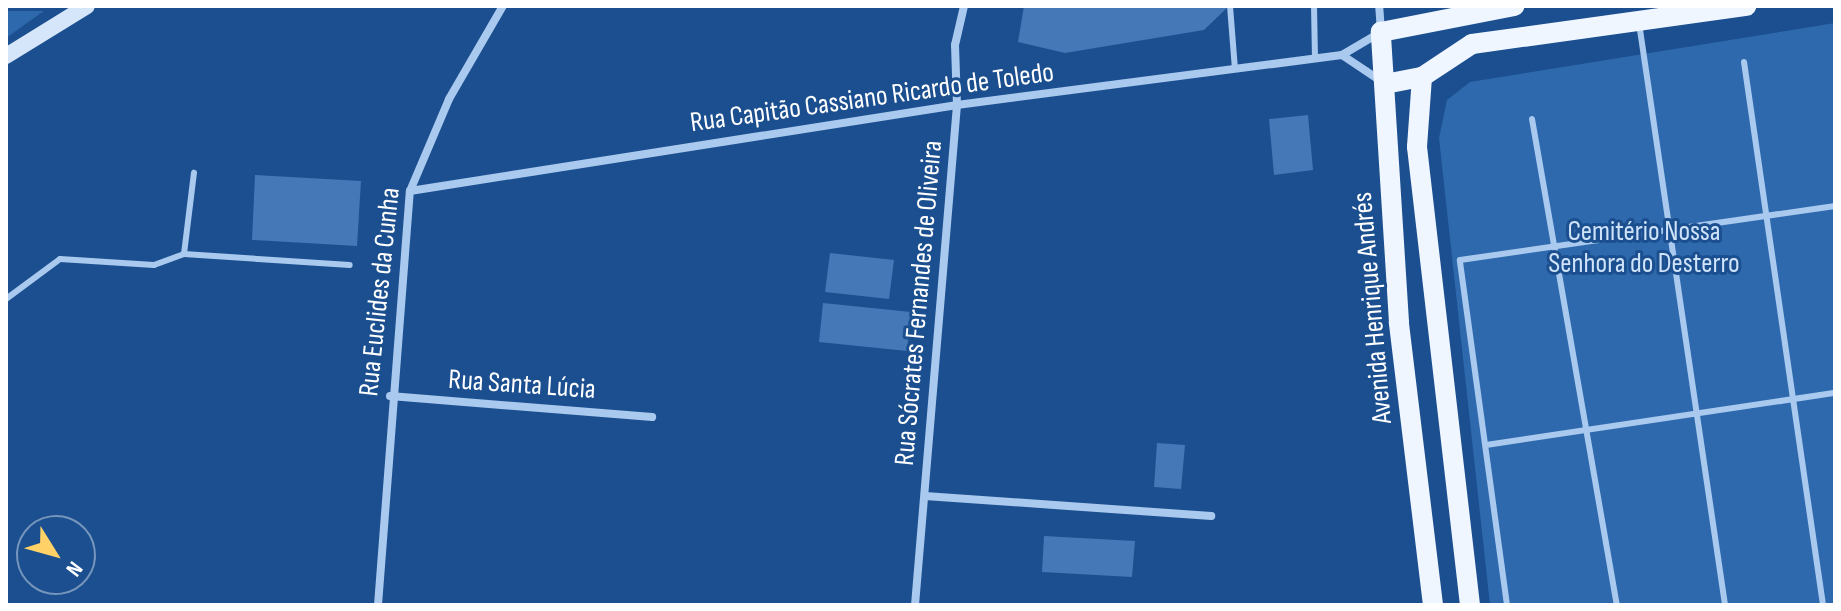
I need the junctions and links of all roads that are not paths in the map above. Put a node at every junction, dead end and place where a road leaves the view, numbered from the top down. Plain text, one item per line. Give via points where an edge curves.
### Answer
1 (87, 6) edge
2 (503, 6) edge
3 (964, 6) edge
4 (1230, 6) edge
5 (1314, 6) edge
6 (1379, 6) edge
7 (1514, 6) edge
8 (1746, 6) edge
9 (1639, 23) junction
10 (1381, 32) junction
11 (1342, 55) junction
12 (6, 56) edge
13 (1315, 58) junction
14 (1744, 62) dead end
15 (1235, 69) junction
16 (1422, 77) junction
17 (1385, 84) junction
18 (957, 105) junction
19 (1532, 119) dead end
20 (194, 173) dead end
21 (410, 191) junction
22 (1835, 206) edge
23 (1766, 216) junction
24 (1668, 227) junction
25 (1552, 244) junction
26 (184, 254) junction
27 (350, 265) dead end
28 (6, 299) edge
29 (1435, 307) junction
30 (1399, 322) junction
31 (1835, 393) edge
32 (390, 396) junction
33 (1793, 399) junction
34 (1694, 409) junction
35 (652, 417) dead end
36 (1590, 428) junction
37 (1486, 445) junction
38 (925, 496) junction
39 (1211, 516) dead end
40 (378, 605) edge
41 (915, 605) edge
42 (1433, 605) edge
43 (1470, 605) edge
44 (1507, 605) edge
45 (1617, 605) edge
46 (1725, 605) edge
47 (1823, 605) edge

1 - 12 street
2 - 21 street, Rua Euclides da Cunha via 449,99
3 - 18 street, Rua Sócrates Fernandes de Oliveira via 955,45
4 - 15 lane
5 - 13 lane
6 - 10 street, Avenida Henrique Andrés
7 - 10 main road
8 - 9 main road
9 - 16 main road via 1472,44
9 - 24 lane
10 - 11 street, Rua Capitão Cassiano Ricardo de Toledo
10 - 17 main road, Avenida Henrique Andrés
11 - 13 street, Rua Capitão Cassiano Ricardo de Toledo
11 - 17 street
13 - 15 street, Rua Capitão Cassiano Ricardo de Toledo
14 - 23 lane
15 - 18 street, Rua Capitão Cassiano Ricardo de Toledo
16 - 17 main road
16 - 29 main road via 1417,147
17 - 30 main road, Avenida Henrique Andrés
18 - 21 street, Rua Capitão Cassiano Ricardo de Toledo
18 - 38 street, Rua Sócrates Fernandes de Oliveira
19 - 25 lane
20 - 26 lane
21 - 32 street, Rua Euclides da Cunha
22 - 23 lane
23 - 24 lane
23 - 33 lane
24 - 25 lane
24 - 34 lane
25 - 36 lane
25 - 37 lane via 1457,264
26 - 27 lane
26 - 28 lane via 154,265 60,259
29 - 30 main road via 1409,304
29 - 43 main road
30 - 42 main road, Avenida Henrique Andrés
31 - 33 lane
32 - 35 street, Rua Santa Lúcia
32 - 40 street, Rua Euclides da Cunha
33 - 34 lane
33 - 47 lane
34 - 36 lane
34 - 46 lane
36 - 37 lane
36 - 45 lane
37 - 44 lane
38 - 39 street
38 - 41 street, Rua Sócrates Fernandes de Oliveira

